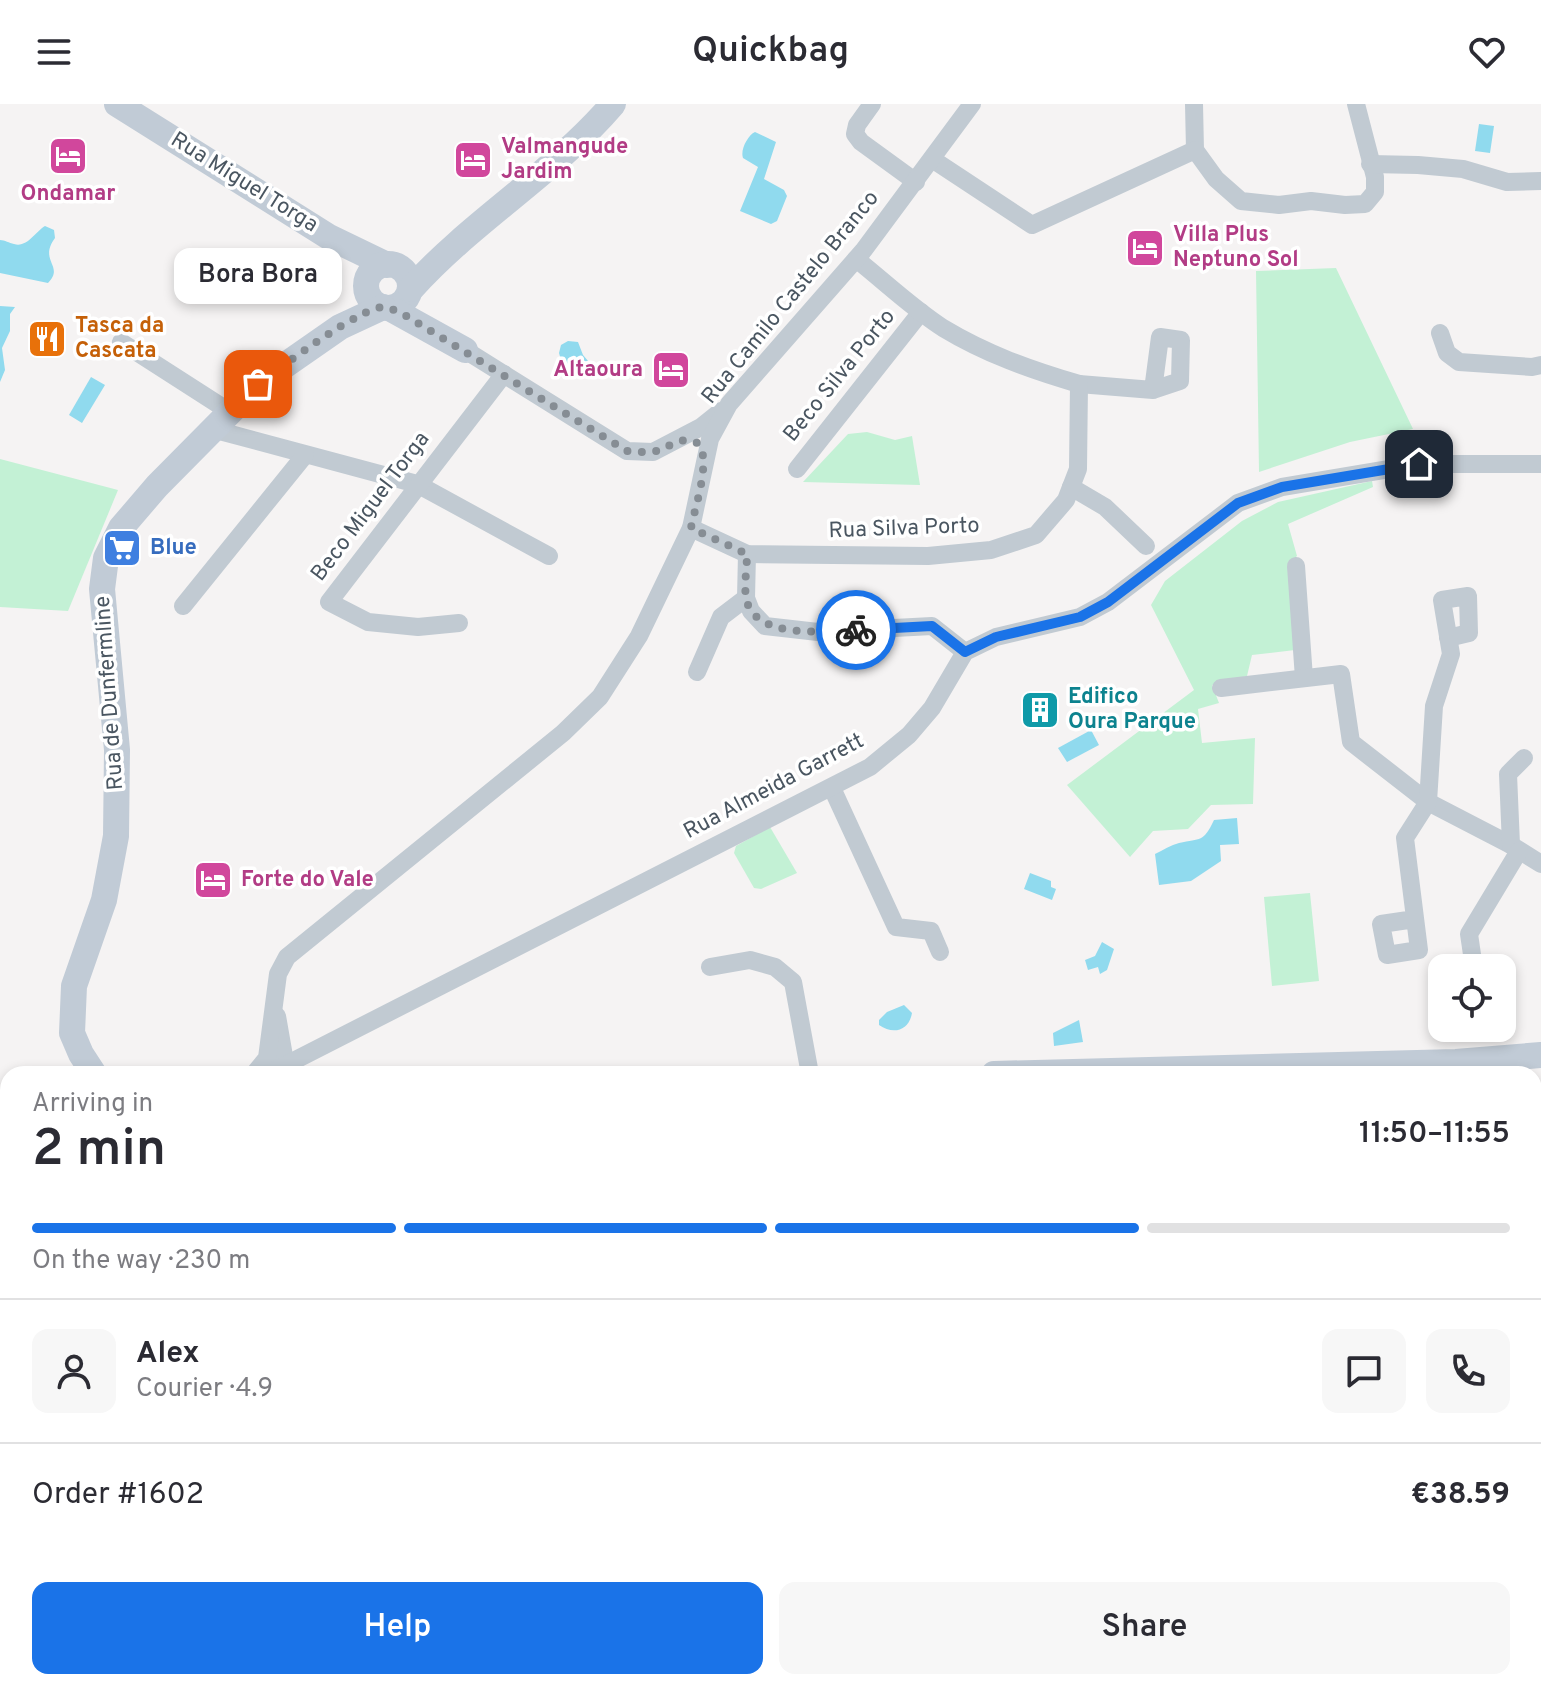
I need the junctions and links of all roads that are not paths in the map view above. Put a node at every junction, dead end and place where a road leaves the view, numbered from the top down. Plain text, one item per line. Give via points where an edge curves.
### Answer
1 (117, 104) edge
2 (613, 104) edge
3 (872, 104) edge
4 (972, 104) edge
5 (1356, 104) edge
6 (1190, 106) edge
7 (1195, 150) junction
8 (932, 159) junction
9 (1370, 164) junction
10 (1541, 181) edge
11 (916, 182) junction
12 (856, 259) junction
13 (389, 288) junction
14 (921, 312) junction
15 (1440, 333) dead end
16 (121, 342) dead end
17 (465, 350) joint
18 (1541, 365) edge
19 (504, 374) junction
20 (1079, 384) junction
21 (1153, 390) dead end
22 (729, 404) junction
23 (221, 420) junction
24 (676, 442) junction
25 (305, 455) junction
26 (706, 457) junction
27 (1541, 464) edge
28 (797, 469) dead end
29 (417, 484) junction
30 (1071, 487) junction
31 (691, 528) junction
32 (1146, 546) dead end
33 (747, 554) junction
34 (549, 556) dead end
35 (1296, 566) dead end
36 (746, 598) junction
37 (183, 606) dead end
38 (459, 623) dead end
39 (1448, 638) dead end
40 (965, 652) junction
41 (697, 672) dead end
42 (1304, 678) junction
43 (1221, 688) dead end
44 (1524, 758) dead end
45 (832, 788) junction
46 (1428, 802) junction
47 (1515, 848) junction
48 (1541, 864) edge
49 (1415, 919) dead end
50 (940, 952) dead end
51 (1472, 954) edge
52 (710, 967) dead end
53 (73, 1011) junction
54 (1541, 1055) edge
55 (1510, 1057) junction
56 (1456, 1062) junction
57 (1541, 1064) edge
58 (89, 1066) edge
59 (101, 1066) edge
60 (272, 1066) edge
61 (273, 1066) edge
62 (809, 1066) edge
63 (1302, 1066) edge
64 (1484, 1066) edge

1 - 13 street, Rua Miguel Torga via 329,237
2 - 13 street via 566,152 435,261
3 - 11 street via 855,134
4 - 8 street, Rua Camilo Castelo Branco
5 - 9 street
6 - 7 street
7 - 8 street via 1032,225
7 - 9 street via 1241,201 1279,205 1365,204 1375,192
8 - 11 street, Rua Camilo Castelo Branco
9 - 10 street via 1463,169 1507,182
11 - 12 street, Rua Camilo Castelo Branco
12 - 14 street
12 - 22 street, Rua Camilo Castelo Branco
13 - 17 street, Rua Miguel Torga
13 - 23 street, Rua de Dunfermline via 258,384
14 - 20 street via 1028,370
14 - 28 street, Beco Silva Porto
15 - 18 street via 1447,353 1459,362
16 - 23 street
17 - 19 street, Rua Miguel Torga
19 - 24 street, Rua Miguel Torga via 627,451 653,452
19 - 29 street, Beco Miguel Torga
20 - 21 street
20 - 30 street, Rua Silva Porto via 1078,469
22 - 24 street, Rua Miguel Torga
22 - 26 street, Rua Camilo Castelo Branco
23 - 25 street
23 - 53 street, Rua de Dunfermline via 121,528 106,558 102,589 117,750 116,836 104,900 74,986
24 - 26 street via 691,440
25 - 29 street
25 - 37 street
26 - 31 street, Rua Camilo Castelo Branco
27 - 40 street via 1419,464 1282,487 1238,503 1108,602 1080,617 996,637
29 - 34 street
29 - 38 street, Beco Miguel Torga via 329,602 368,622 418,627
30 - 32 street via 1105,507
30 - 33 street, Rua Silva Porto via 1036,535 991,550 928,556
31 - 33 street, Rua Silva Porto
31 - 60 street, Rua Camilo Castelo Branco via 639,636 600,697 563,733 287,957 275,994 284,1056
33 - 36 street
35 - 42 street
36 - 40 street via 765,626 818,632 932,626
36 - 41 street via 721,617
39 - 46 street via 1451,654 1434,706
40 - 45 street, Rua Almeida Garrett via 909,735 870,767
42 - 43 street
42 - 46 street via 1341,674 1351,742
44 - 47 street via 1508,774
45 - 50 street via 896,927 931,931
45 - 61 street, Rua Almeida Garrett
46 - 47 street
46 - 49 street via 1405,838
47 - 48 street
47 - 51 street via 1469,934
52 - 62 street via 750,960 775,967 793,982
53 - 58 street, Rua de Dunfermline via 72,1033
53 - 59 street
54 - 55 street
55 - 56 street
55 - 57 street
56 - 63 street
56 - 64 street

